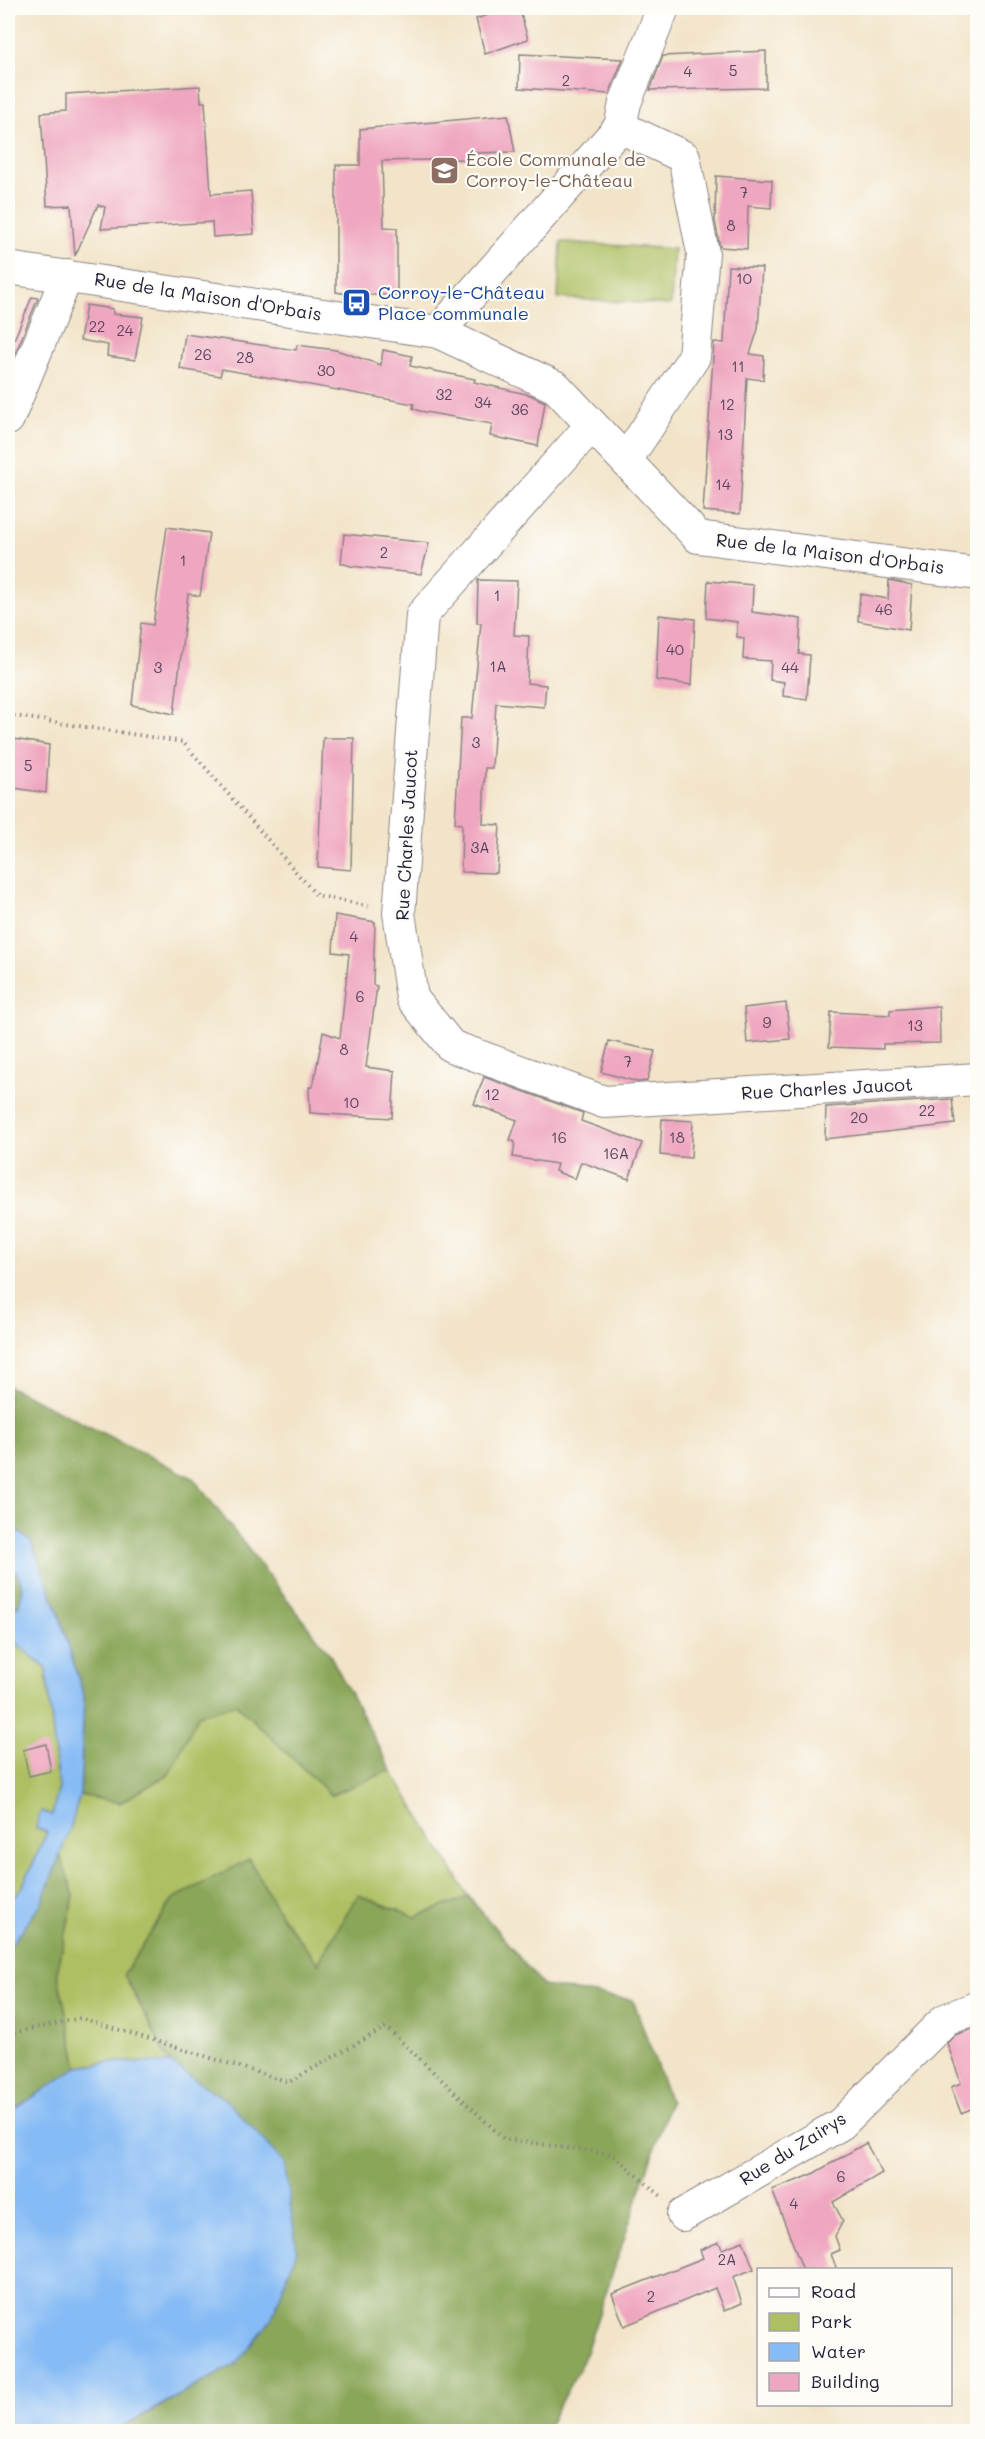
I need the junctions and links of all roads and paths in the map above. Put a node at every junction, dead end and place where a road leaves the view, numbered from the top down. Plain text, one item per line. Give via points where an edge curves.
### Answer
1 (663, 8) edge
2 (620, 127) junction
3 (8, 268) edge
4 (67, 276) junction
5 (438, 332) junction
6 (8, 419) edge
7 (591, 426) junction
8 (626, 460) junction
9 (978, 574) edge
10 (8, 715) edge
11 (399, 913) junction
12 (978, 1080) edge
13 (978, 2007) edge
14 (8, 2034) edge
15 (683, 2215) joint

1 - 2 street via 625,103
2 - 5 street
2 - 8 street via 684,157 703,253 694,357
3 - 4 street, Rue de la Maison d'Orbais
4 - 5 street, Rue de la Maison d'Orbais
4 - 6 street
5 - 7 street, Rue de la Maison d'Orbais via 556,387
7 - 8 street, Rue de la Maison d'Orbais
7 - 11 street, Rue Charles Jaucot via 422,615
8 - 9 street, Rue de la Maison d'Orbais via 698,537
10 - 11 path via 183,742 316,895
11 - 12 street, Rue Charles Jaucot via 411,998 451,1046 604,1102
13 - 15 street, Rue du Zairys via 945,2020 841,2124
14 - 15 path via 81,2018 289,2082 386,2027 504,2139 612,2154

